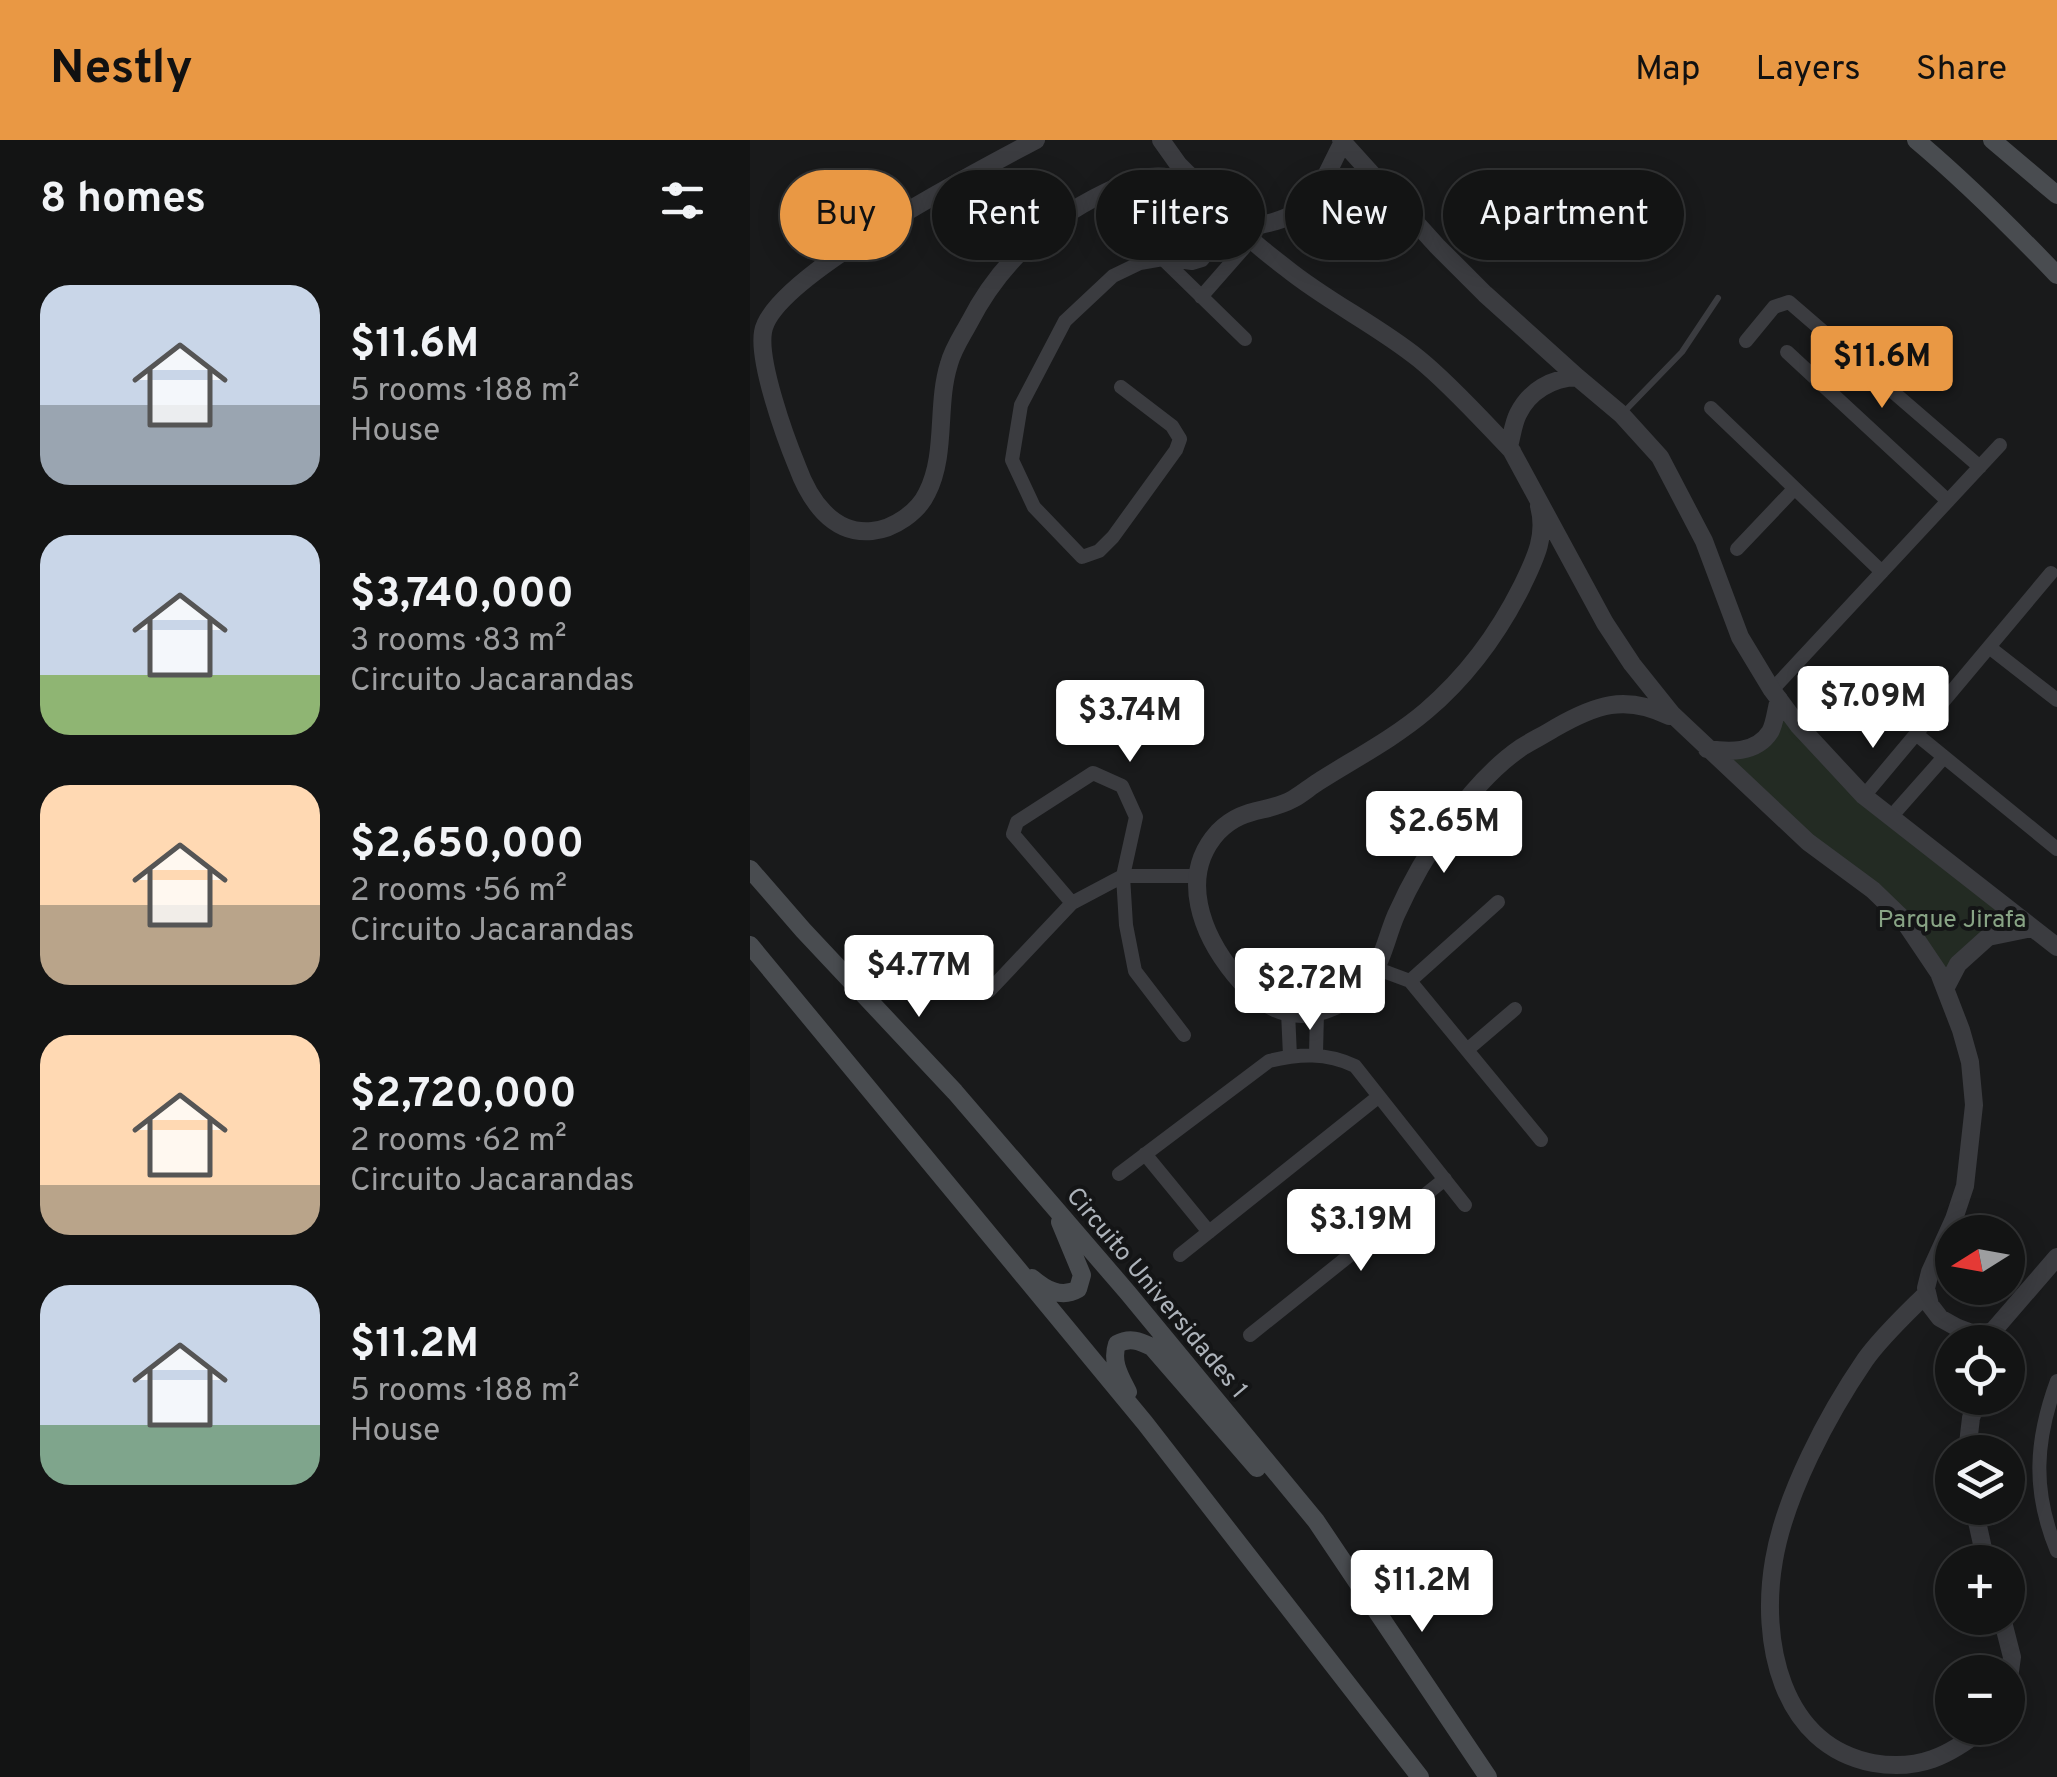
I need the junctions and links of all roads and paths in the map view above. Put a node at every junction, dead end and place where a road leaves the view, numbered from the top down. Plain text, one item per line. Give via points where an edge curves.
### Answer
1 (1036, 140) edge
2 (1161, 140) edge
3 (1916, 140) edge
4 (1992, 140) edge
5 (1342, 141) edge
6 (1186, 170) edge
7 (2057, 195) edge
8 (1096, 198) edge
9 (1265, 224) edge
10 (2009, 225) junction
11 (1265, 250) edge
12 (1157, 260) edge
13 (1164, 260) edge
14 (1170, 260) edge
15 (1202, 260) edge
16 (1223, 260) edge
17 (2057, 276) edge
18 (2057, 285) edge
19 (1201, 297) junction
20 (1718, 298) dead end
21 (1246, 339) dead end
22 (1746, 341) dead end
23 (1787, 352) dead end
24 (1577, 377) junction
25 (1121, 387) dead end
26 (1711, 408) dead end
27 (1622, 414) junction
28 (2000, 445) dead end
29 (1512, 452) junction
30 (1980, 466) junction
31 (1794, 488) junction
32 (1537, 496) junction
33 (1948, 501) junction
34 (1738, 549) dead end
35 (1882, 572) junction
36 (2050, 573) dead end
37 (1989, 647) junction
38 (1776, 694) junction
39 (2057, 700) edge
40 (1679, 722) junction
41 (1916, 734) junction
42 (1707, 749) junction
43 (1944, 757) junction
44 (1864, 796) junction
45 (1890, 818) junction
46 (2057, 849) edge
47 (750, 869) edge
48 (1123, 876) junction
49 (1197, 876) junction
50 (1072, 902) junction
51 (1498, 902) dead end
52 (2032, 928) junction
53 (750, 945) edge
54 (2057, 947) edge
55 (1375, 968) junction
56 (1410, 981) junction
57 (1946, 987) junction
58 (989, 991) dead end
59 (1515, 1009) dead end
60 (1288, 1012) junction
61 (1316, 1012) junction
62 (1184, 1035) dead end
63 (1467, 1050) junction
64 (1316, 1054) junction
65 (1290, 1056) junction
66 (1378, 1097) junction
67 (1541, 1140) dead end
68 (1145, 1154) junction
69 (1118, 1174) dead end
70 (1444, 1179) junction
71 (1051, 1203) junction
72 (1465, 1205) dead end
73 (1209, 1232) junction
74 (999, 1246) junction
75 (1180, 1255) dead end
76 (2057, 1257) edge
77 (1927, 1294) junction
78 (2010, 1310) junction
79 (2004, 1325) edge
80 (1250, 1335) dead end
81 (2057, 1381) edge
82 (1145, 1423) junction
83 (2051, 1512) edge
84 (1316, 1522) junction
85 (2057, 1551) edge
86 (1964, 1745) edge
87 (1420, 1777) edge
88 (1488, 1777) edge

1 - 8 street via 834,258 784,298 766,323 766,368 794,461 816,505 834,522 874,531 904,518 924,499 935,470 953,352 990,287 1035,236
2 - 6 street
3 - 10 main road
4 - 7 main road
5 - 9 street via 1301,209
5 - 24 street via 1485,294
10 - 17 main road
10 - 18 street
11 - 29 street via 1420,360
12 - 25 street via 1113,276 1064,321 1021,406 1012,460 1034,507 1082,557 1113,536 1180,439
13 - 19 street
14 - 15 street
16 - 19 street
19 - 21 street
20 - 27 lane via 1682,352
22 - 30 street via 1774,308 1788,302
23 - 33 street
24 - 27 street
24 - 29 street via 1538,389 1518,414
26 - 31 street
27 - 38 street via 1660,456 1682,495 1740,638
28 - 30 street
29 - 32 street
30 - 33 street
31 - 34 street
31 - 35 street
32 - 40 street via 1605,622
32 - 49 street via 1542,534 1534,564 1500,626 1455,682 1426,711 1351,763 1293,799 1244,812 1225,826 1208,846
33 - 35 street
35 - 38 street
36 - 37 street
37 - 39 street
37 - 41 street
38 - 42 street via 1770,732 1756,744 1736,753
38 - 44 street
40 - 42 street
40 - 55 street via 1648,706 1607,704 1519,749 1442,832
41 - 43 street
41 - 44 street
42 - 57 street via 1902,918
43 - 45 street
43 - 46 street
44 - 45 street
45 - 52 street
47 - 71 main road, Circuito Universidades 1
48 - 49 street
48 - 50 street
48 - 50 street via 1136,817 1122,786 1093,774 1017,822 1013,834
48 - 62 street via 1135,971
49 - 60 street via 1201,918 1220,958 1256,998
50 - 58 street
51 - 56 street
52 - 54 street
52 - 57 street via 1988,937 1958,964
53 - 74 main road
55 - 56 street
55 - 61 street via 1351,996
56 - 63 street
57 - 77 street via 1970,1062 1974,1106 1965,1186
59 - 63 street
60 - 61 street
60 - 65 street
61 - 64 street
63 - 67 street
64 - 65 street
64 - 66 street via 1355,1066
65 - 68 street via 1268,1061
66 - 70 street
66 - 73 street
68 - 69 street
68 - 73 street
70 - 72 street
70 - 80 street
71 - 74 main road via 1082,1275 1078,1288 1064,1294 1048,1290
71 - 84 main road, Circuito Universidades 1
73 - 75 street
74 - 82 main road
76 - 78 street
77 - 78 street via 1940,1318 1977,1335 1992,1331
77 - 86 street via 1866,1358 1806,1466 1774,1557 1770,1627 1796,1712 1831,1748 1873,1763 1916,1765
78 - 79 street
81 - 83 street via 2039,1449 2038,1483
82 - 84 main road via 1115,1364 1117,1344 1125,1340 1152,1347 1287,1502
82 - 87 main road
83 - 85 street
84 - 88 main road, Circuito Universidades 1

